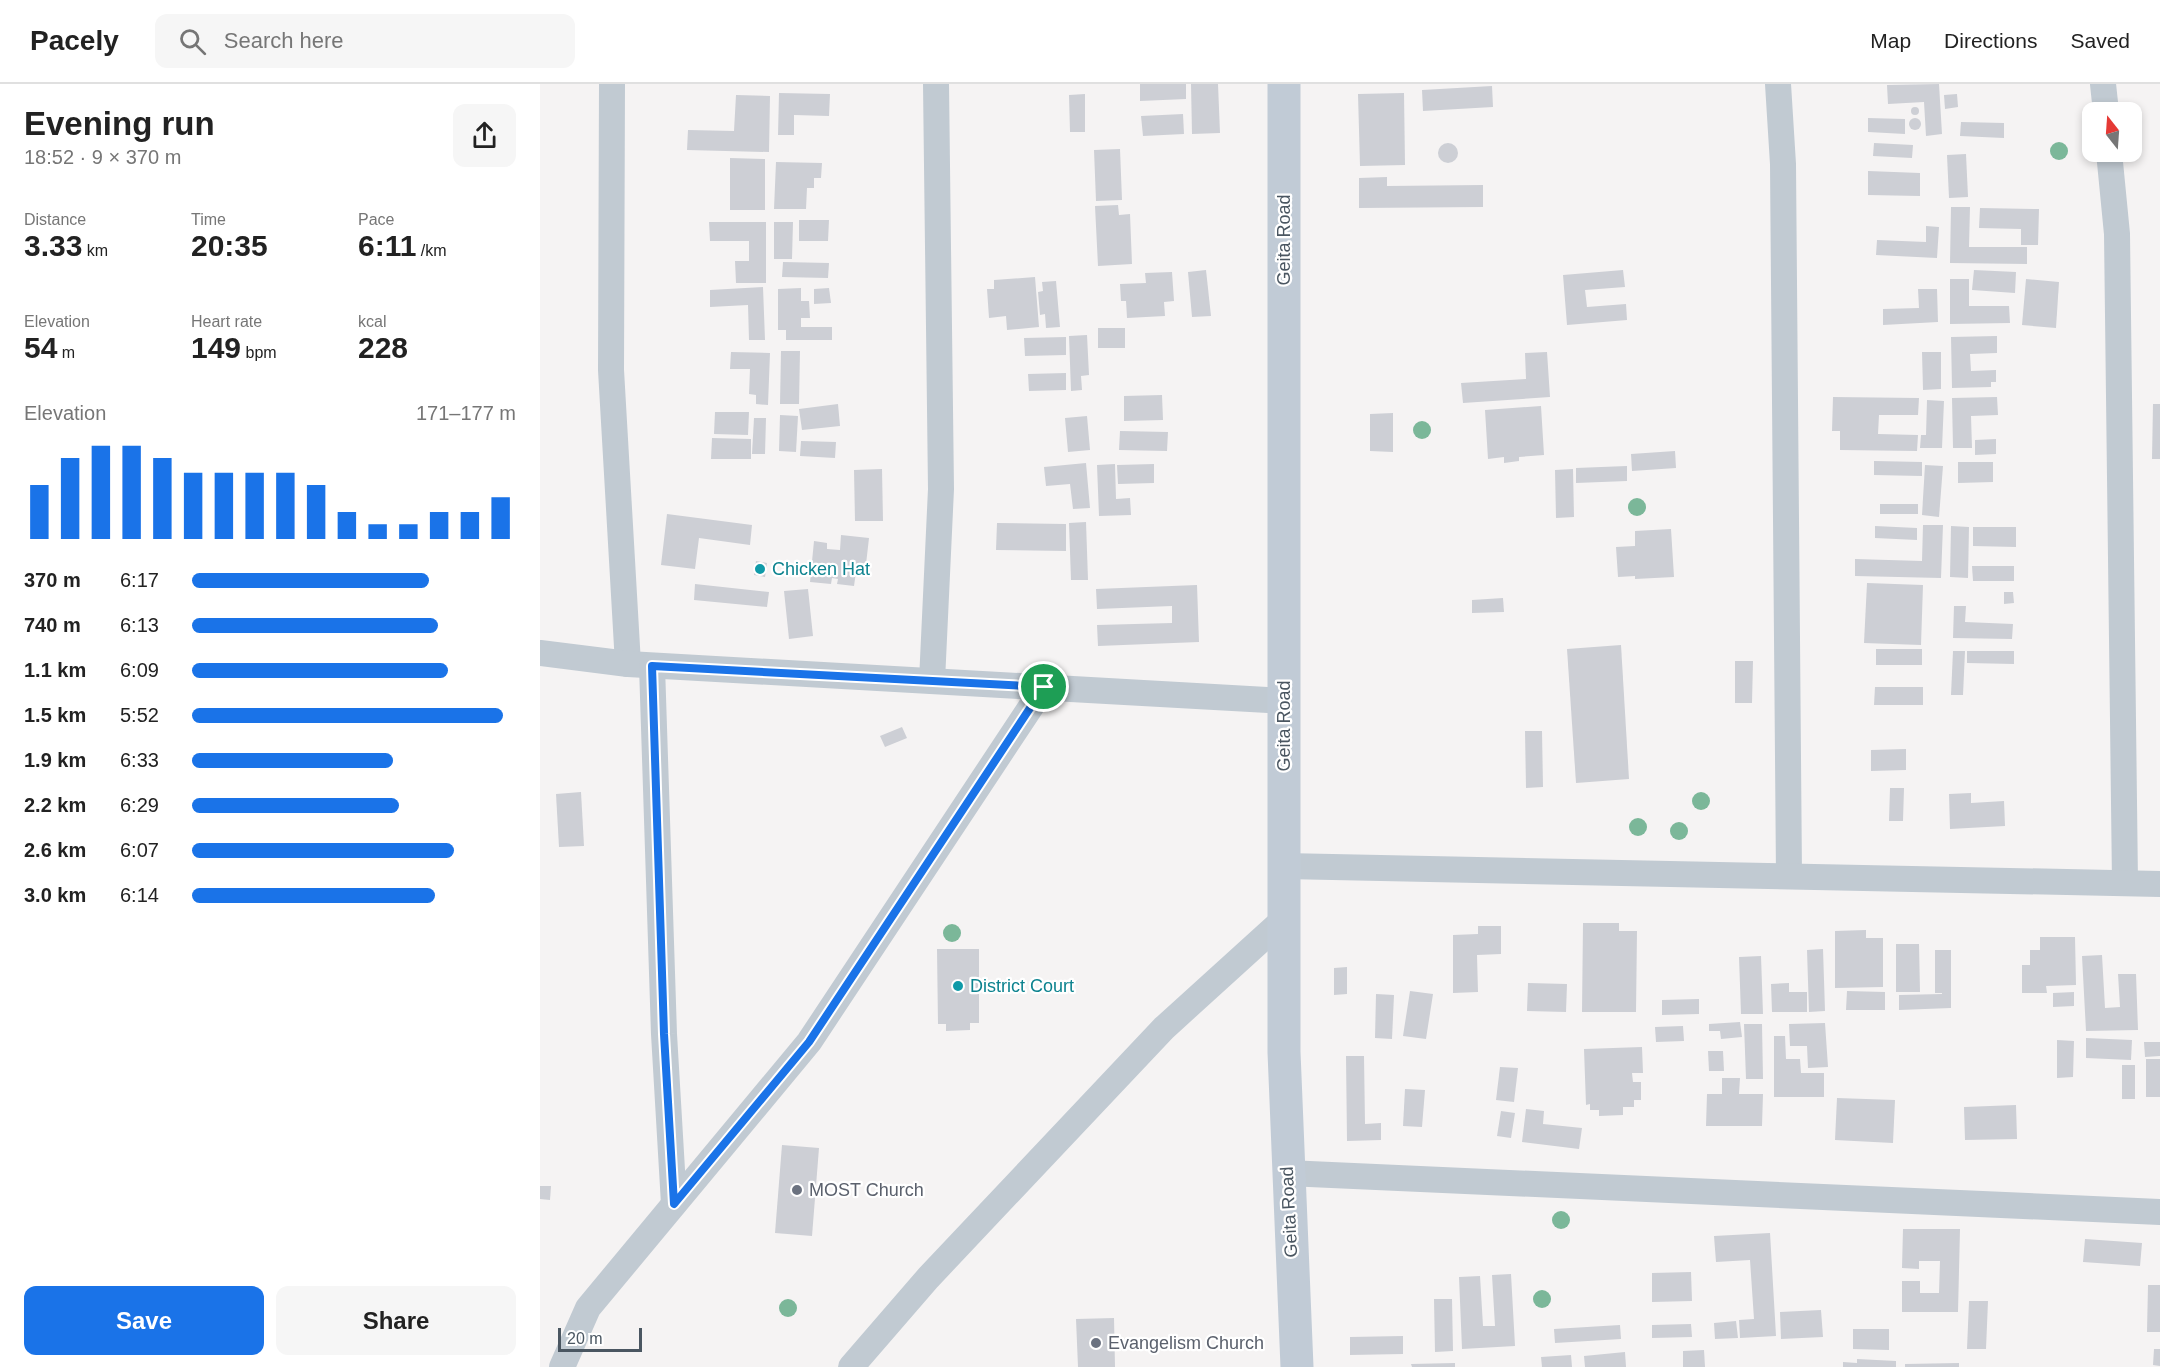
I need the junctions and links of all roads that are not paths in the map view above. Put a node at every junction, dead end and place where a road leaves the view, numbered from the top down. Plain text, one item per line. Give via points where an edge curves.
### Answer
1 (612, 84) edge
2 (936, 84) edge
3 (1284, 84) edge
4 (1778, 84) edge
5 (2103, 84) edge
6 (2105, 102) edge
7 (2110, 162) edge
8 (540, 653) edge
9 (640, 665) junction
10 (932, 681) junction
11 (1044, 687) junction
12 (1284, 701) junction
13 (1284, 866) junction
14 (1789, 876) junction
15 (2125, 883) junction
16 (2160, 884) edge
17 (1283, 920) junction
18 (1287, 1173) junction
19 (674, 1204) junction
20 (2160, 1212) edge
21 (561, 1367) edge
22 (851, 1367) edge
23 (1297, 1367) edge

1 - 9 street via 611,370
2 - 10 street via 941,489
3 - 12 main road, Geita Road
4 - 14 street via 1783,164
5 - 6 street
7 - 15 street via 2117,234
8 - 9 street
9 - 10 street
9 - 19 street
10 - 11 street
11 - 12 street
11 - 19 street via 809,1042
12 - 13 main road, Geita Road
13 - 14 street
13 - 17 main road, Geita Road
14 - 15 street
15 - 16 street
17 - 18 main road, Geita Road
17 - 22 street via 1164,1028 928,1278
18 - 20 street
18 - 23 main road, Geita Road
19 - 21 street via 588,1308

